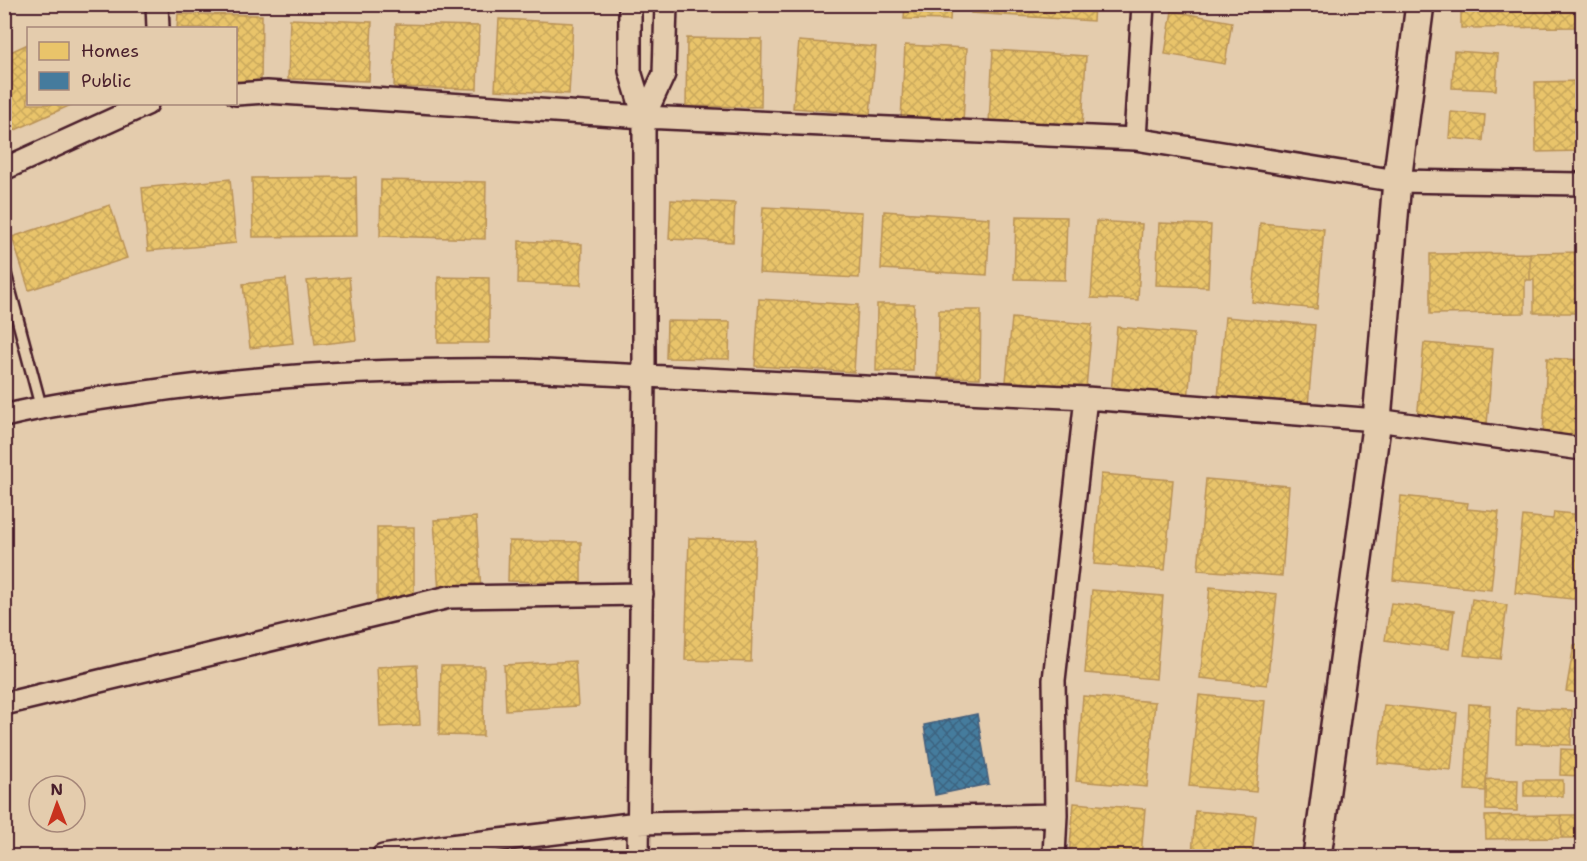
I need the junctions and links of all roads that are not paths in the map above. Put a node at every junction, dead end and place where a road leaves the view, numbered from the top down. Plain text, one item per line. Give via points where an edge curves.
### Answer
1 (156, 4) edge
2 (630, 4) edge
3 (666, 4) edge
4 (1143, 4) edge
5 (1420, 4) edge
6 (158, 27) edge
7 (237, 94) edge
8 (145, 105) edge
9 (644, 117) junction
10 (1135, 139) junction
11 (4, 169) edge
12 (1397, 181) junction
13 (1582, 184) edge
14 (4, 268) edge
15 (644, 376) junction
16 (1086, 398) junction
17 (41, 407) junction
18 (4, 416) edge
19 (1377, 420) junction
20 (1582, 449) edge
21 (642, 594) junction
22 (4, 704) edge
23 (1056, 814) junction
24 (638, 823) junction
25 (383, 856) edge
26 (638, 856) edge
27 (1054, 856) edge
28 (1317, 856) edge

1 - 6 street
2 - 9 street via 630,71
3 - 9 street via 664,74
4 - 10 street
5 - 12 street
7 - 9 street via 267,92
8 - 11 street
9 - 10 street
9 - 15 street
10 - 12 street
12 - 13 street
12 - 19 street
14 - 17 lane
15 - 16 street
15 - 17 street via 525,370 371,370 204,384
15 - 21 street
16 - 19 street
16 - 23 street via 1054,680
17 - 18 street
19 - 20 street
19 - 28 street
21 - 22 street via 449,597
21 - 24 street
23 - 24 street
23 - 27 street
24 - 25 street
24 - 26 street

